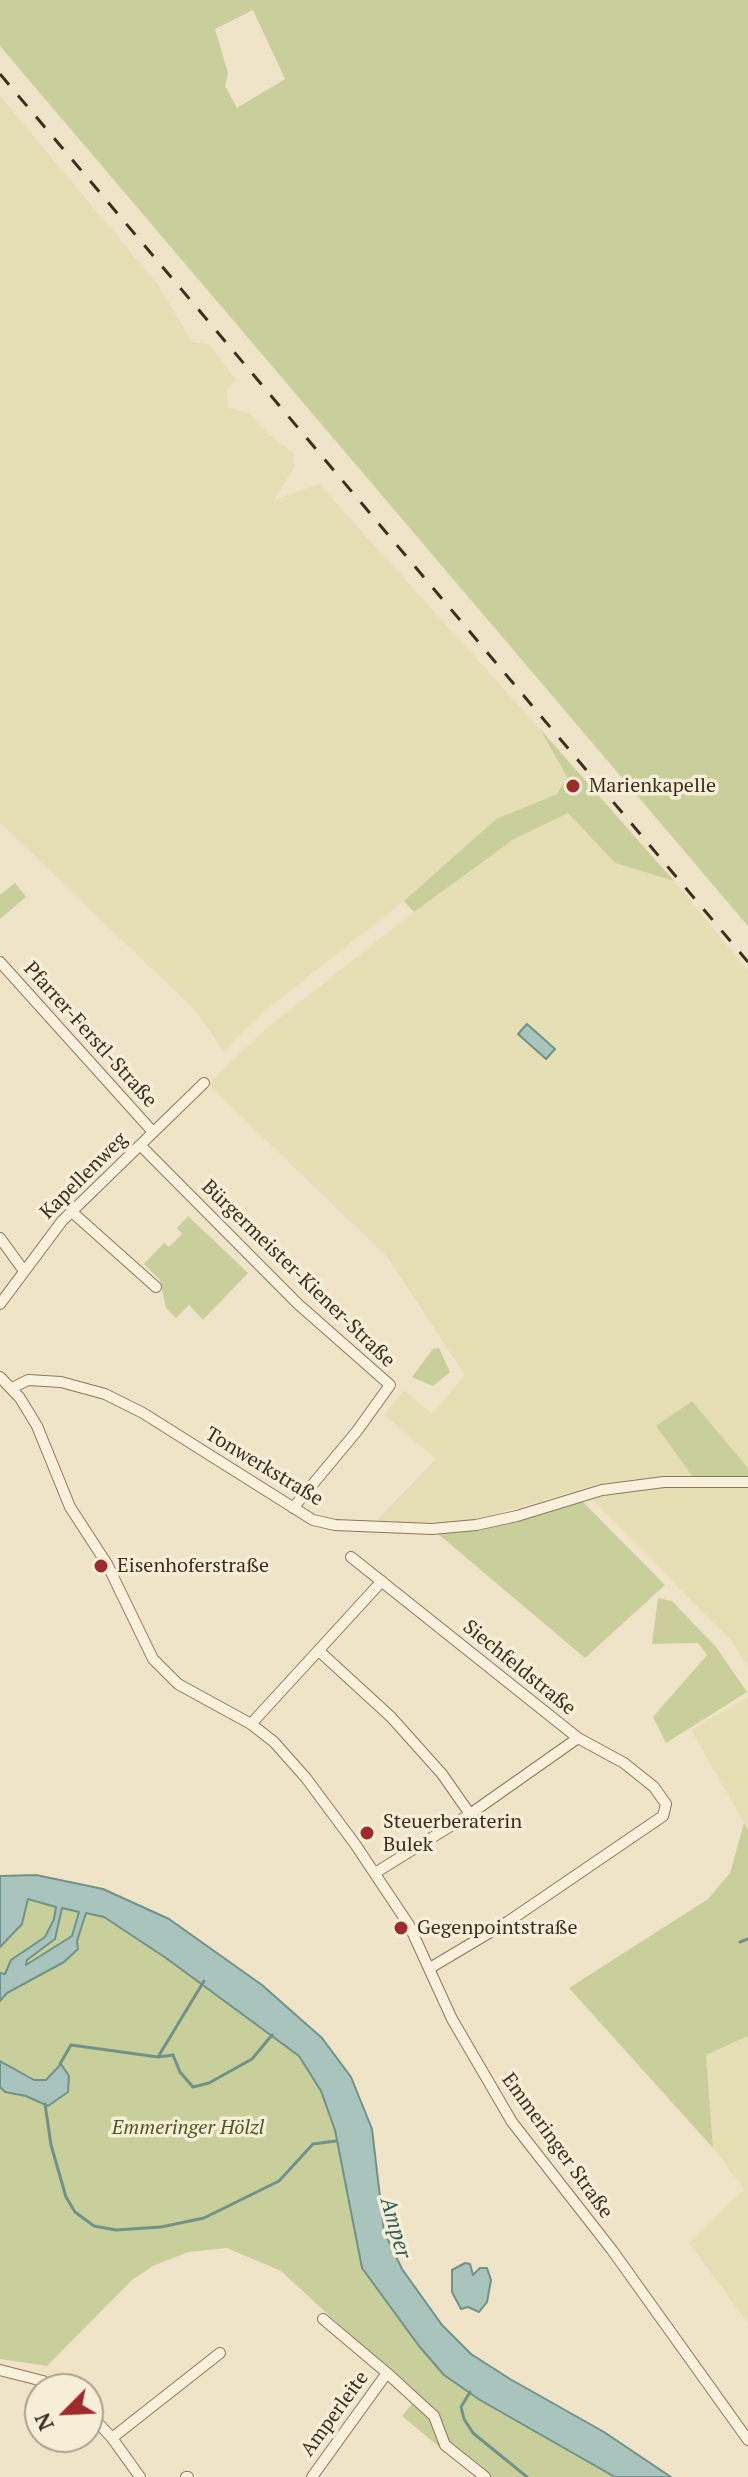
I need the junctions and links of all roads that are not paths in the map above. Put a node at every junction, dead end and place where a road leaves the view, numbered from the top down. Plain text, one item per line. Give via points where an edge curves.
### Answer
1 (0, 962) edge
2 (204, 1083) dead end
3 (153, 1132) junction
4 (140, 1145) junction
5 (72, 1212) junction
6 (0, 1238) edge
7 (24, 1271) junction
8 (156, 1287) dead end
9 (0, 1304) edge
10 (0, 1377) edge
11 (12, 1388) junction
12 (748, 1482) edge
13 (293, 1508) junction
14 (351, 1557) dead end
15 (382, 1581) junction
16 (319, 1651) junction
17 (251, 1724) junction
18 (578, 1738) junction
19 (470, 1814) junction
20 (375, 1873) junction
21 (430, 1968) junction
22 (323, 2319) dead end
23 (220, 2353) dead end
24 (0, 2370) edge
25 (387, 2373) junction
26 (24, 2376) edge
27 (104, 2429) edge
28 (112, 2438) junction
29 (748, 2440) edge
30 (140, 2477) edge
31 (312, 2477) edge
32 (485, 2477) edge

1 - 3 street, Pfarrer-Ferstl-Straße
2 - 3 street, Kapellenweg
3 - 4 street, Kapellenweg
4 - 5 street, Kapellenweg
4 - 13 street, Bürgermeister-Kiener-Straße via 298,1304 390,1385
5 - 7 street, Kapellenweg
5 - 8 street
6 - 7 street
7 - 9 street, Kapellenweg
10 - 11 street, Emmeringer Straße
11 - 13 street, Tonwerkstraße via 28,1380 61,1382 105,1394
11 - 17 street, Emmeringer Straße via 37,1426 70,1507 107,1564 153,1659 178,1684
12 - 13 street, Tonwerkstraße via 664,1482 602,1490 517,1516 432,1529 335,1525
14 - 15 street, Siechfeldstraße
15 - 16 street
15 - 18 street, Siechfeldstraße
16 - 17 street
16 - 19 street via 391,1717
17 - 20 street, Emmeringer Straße via 289,1757
18 - 19 street
18 - 21 street, Siechfeldstraße via 654,1787 666,1804 663,1816
19 - 20 street
20 - 21 street, Emmeringer Straße
21 - 29 street, Emmeringer Straße via 452,2019 512,2122 612,2250
22 - 25 street
23 - 28 street
24 - 26 street
25 - 31 street, Amperleite
25 - 32 street via 434,2416 445,2445
27 - 28 street
28 - 30 street

